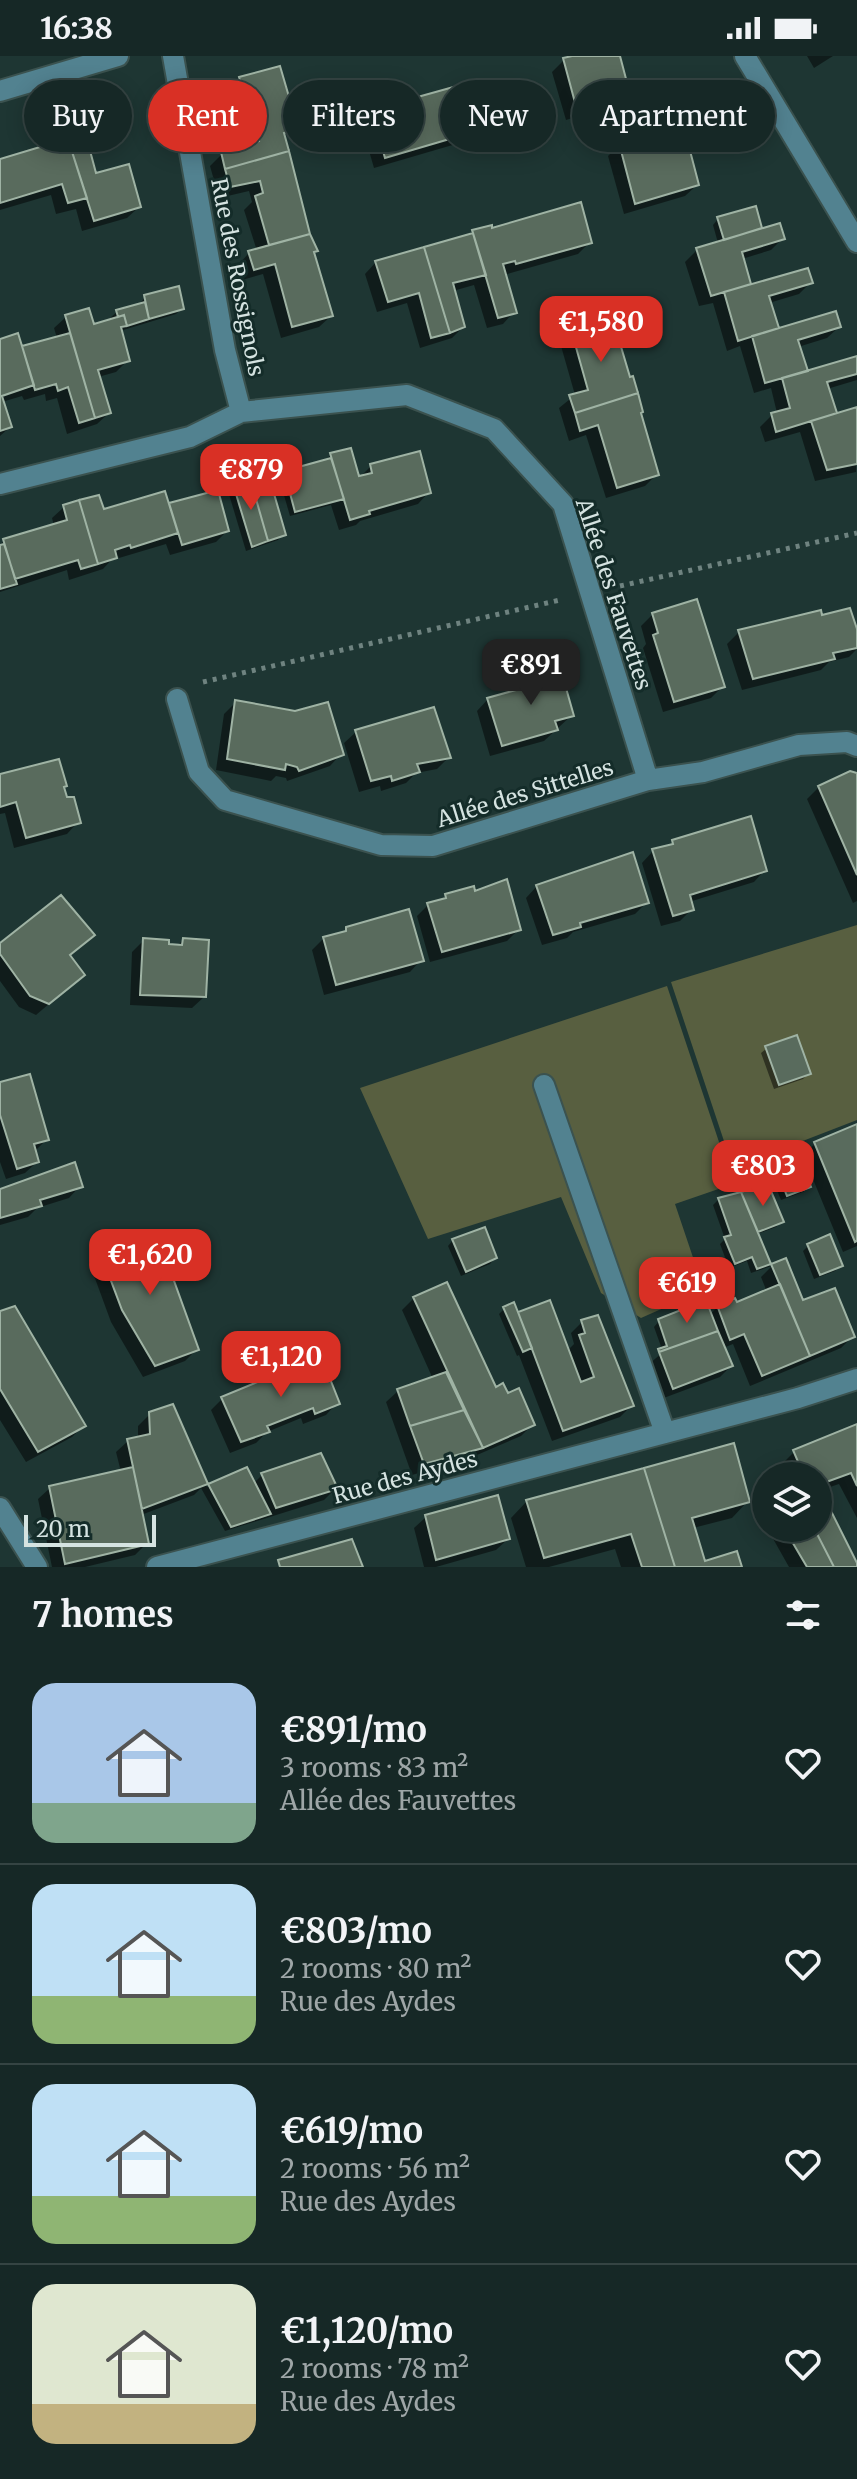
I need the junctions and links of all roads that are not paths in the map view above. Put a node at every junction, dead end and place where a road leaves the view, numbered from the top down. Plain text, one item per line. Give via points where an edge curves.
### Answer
1 (118, 56) edge
2 (173, 56) edge
3 (745, 56) edge
4 (0, 91) edge
5 (857, 242) edge
6 (241, 412) junction
7 (0, 484) edge
8 (177, 699) road end
9 (857, 746) edge
10 (648, 780) junction
11 (544, 1085) dead end
12 (857, 1379) edge
13 (665, 1433) junction
14 (0, 1508) edge
15 (37, 1567) edge
16 (157, 1567) edge

1 - 4 street
2 - 6 street, Rue des Rossignols via 225,350
3 - 5 street
6 - 7 street, Allée des Fauvettes via 190,437
6 - 10 street, Allée des Fauvettes via 407,395 494,429 563,504
8 - 10 street, Allée des Sittelles via 199,772 225,800 381,845 433,846
9 - 10 street, Allée des Sittelles via 799,745 703,772
11 - 13 street
12 - 13 street, Rue des Aydes
13 - 16 street, Rue des Aydes
14 - 15 street

